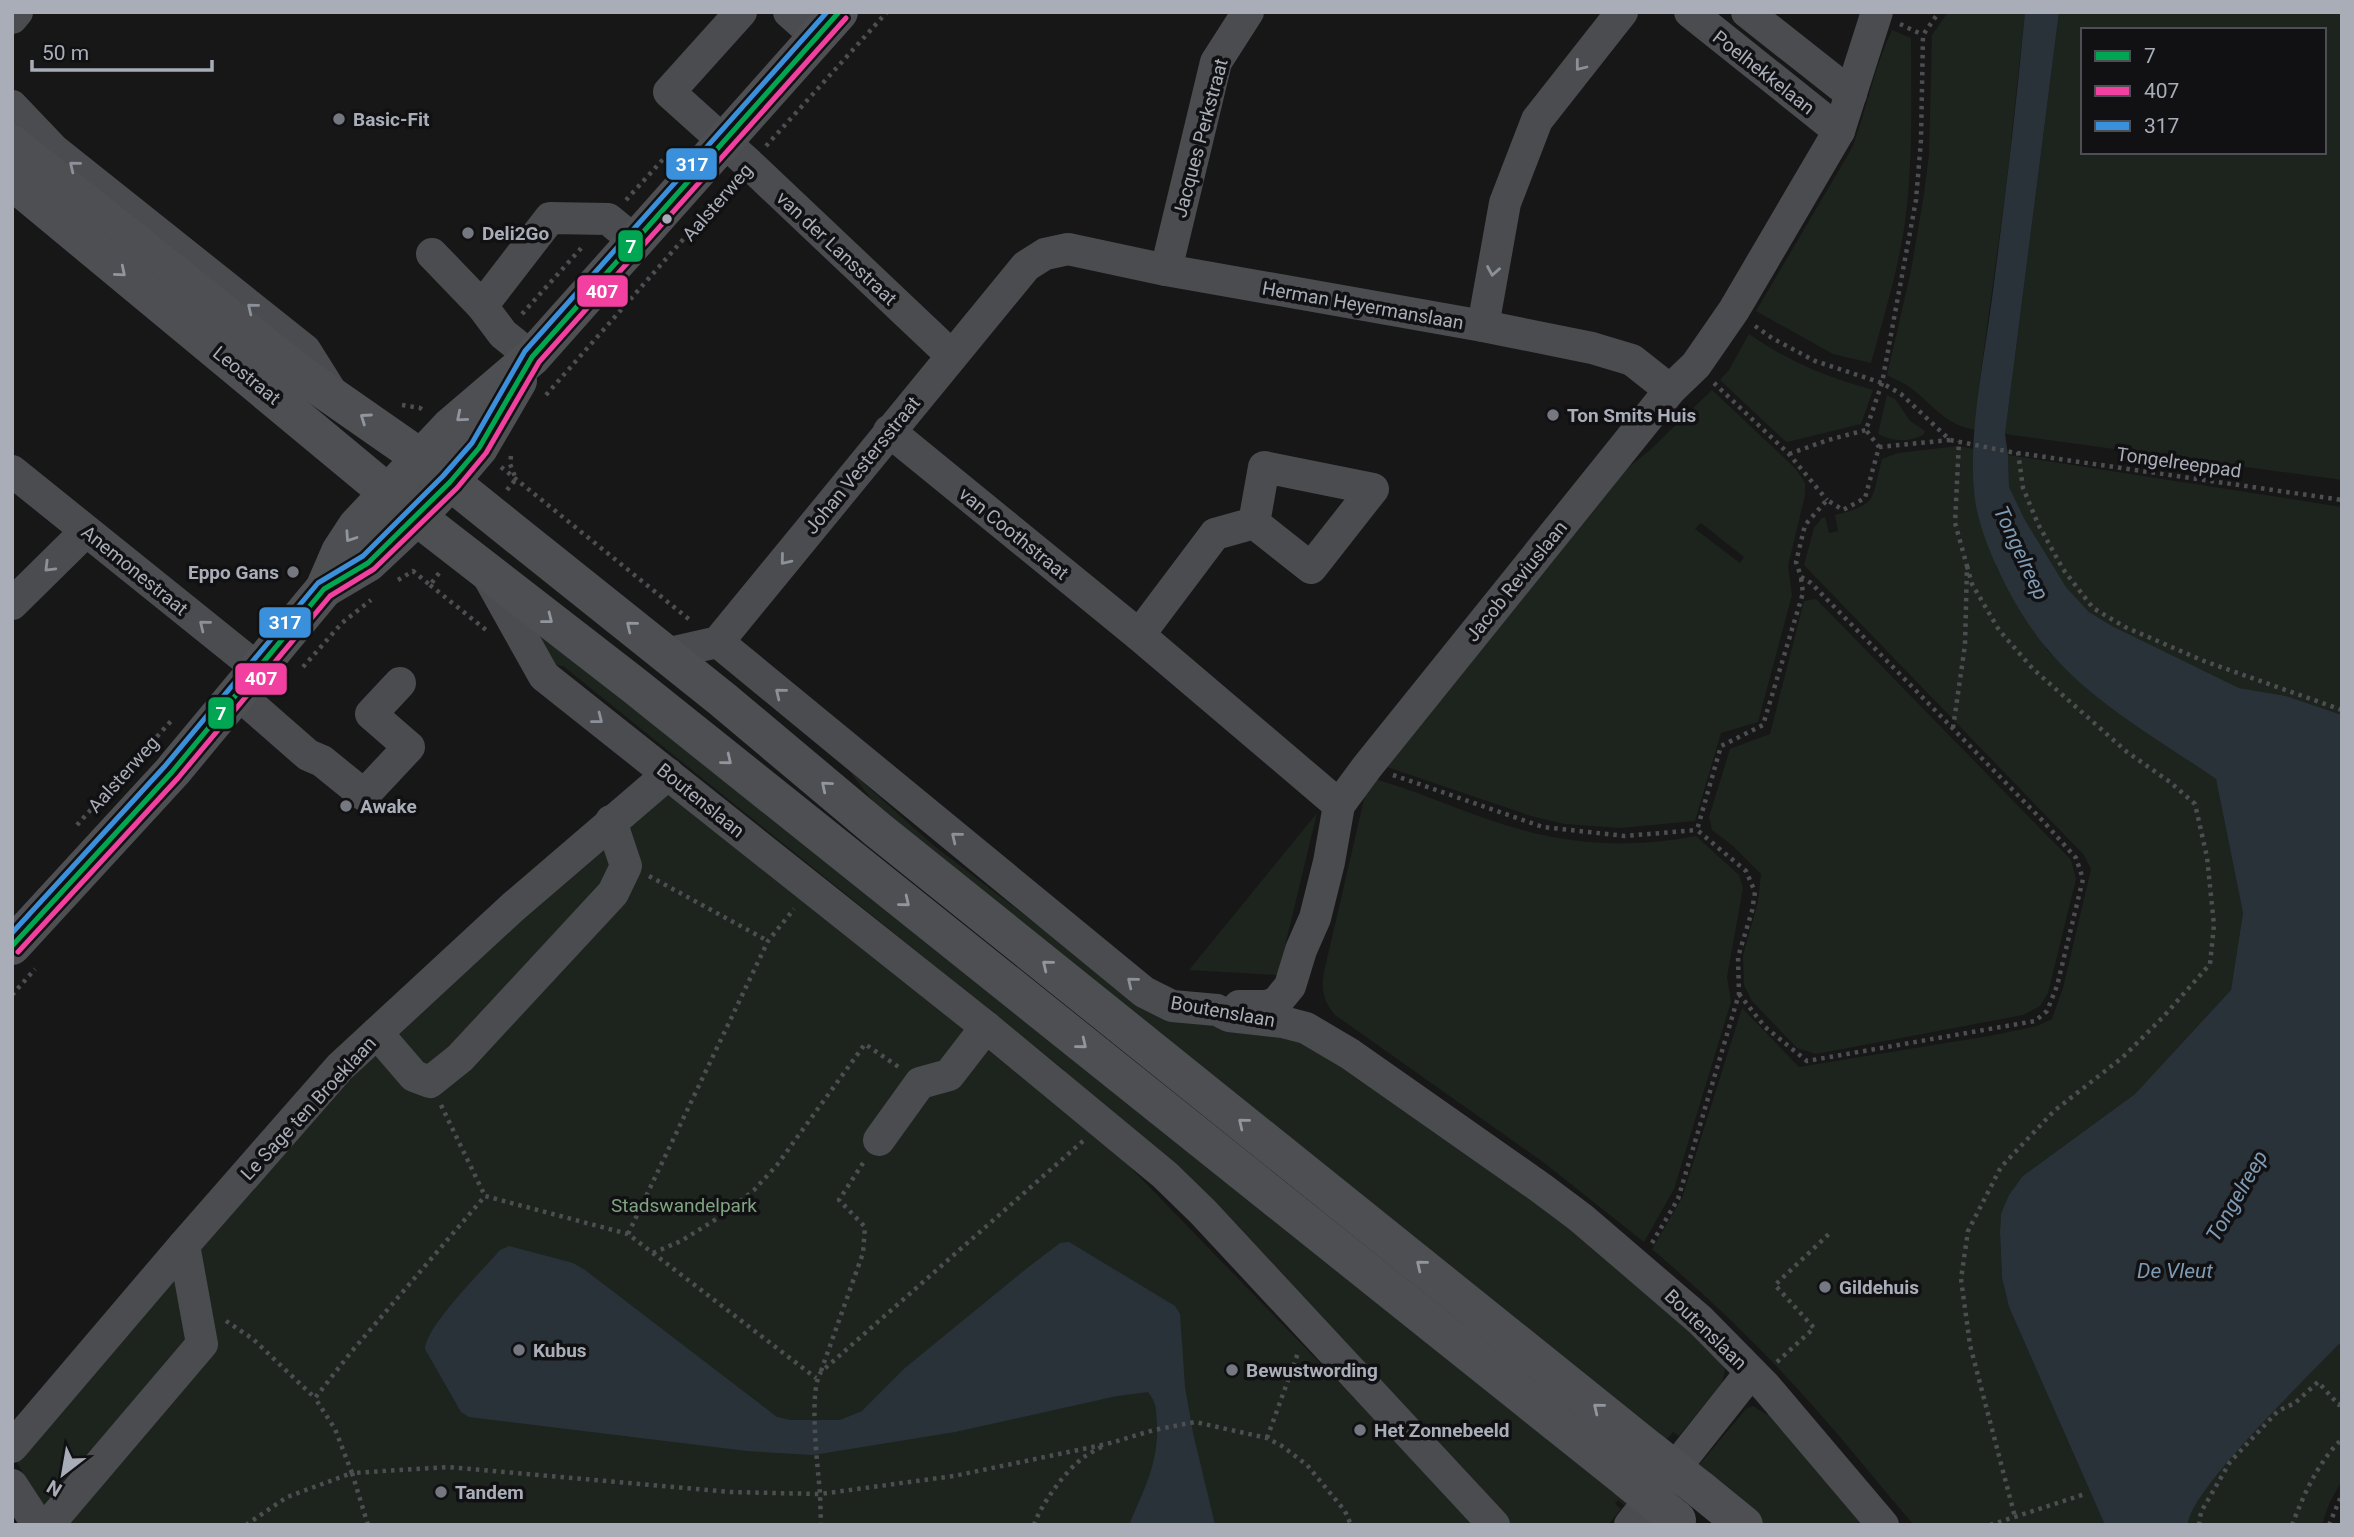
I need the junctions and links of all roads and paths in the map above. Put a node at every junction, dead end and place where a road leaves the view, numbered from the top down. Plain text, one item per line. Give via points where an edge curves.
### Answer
1 (17, 12) edge
2 (741, 12) edge
3 (887, 12) edge
4 (1248, 12) edge
5 (1622, 12) edge
6 (1689, 12) edge
7 (1746, 12) edge
8 (1877, 12) edge
9 (1939, 12) edge
10 (12, 18) edge
11 (815, 20) edge
12 (1851, 94) junction
13 (12, 106) edge
14 (1839, 131) junction
15 (724, 141) junction
16 (12, 144) edge
17 (12, 181) edge
18 (12, 206) edge
19 (622, 230) junction
20 (76, 234) junction
21 (432, 254) dead end
22 (1045, 254) joint
23 (1166, 270) junction
24 (482, 306) junction
25 (1734, 310) junction
26 (1483, 326) junction
27 (517, 346) junction
28 (951, 356) junction
29 (1696, 365) junction
30 (1882, 383) junction
31 (1670, 390) junction
32 (548, 392) dead end
33 (333, 396) junction
34 (889, 430) junction
35 (1866, 430) junction
36 (1950, 440) junction
37 (1962, 442) junction
38 (1879, 447) junction
39 (2018, 452) junction
40 (1789, 454) junction
41 (421, 458) junction
42 (12, 471) edge
43 (450, 481) junction
44 (389, 492) junction
45 (1827, 500) junction
46 (2342, 500) edge
47 (489, 512) junction
48 (417, 517) junction
49 (1254, 523) dead end
50 (86, 531) junction
51 (471, 559) junction
52 (1967, 566) junction
53 (1801, 577) junction
54 (389, 585) dead end
55 (324, 589) junction
56 (380, 592) dead end
57 (12, 604) edge
58 (1139, 635) junction
59 (718, 642) junction
60 (666, 654) junction
61 (300, 670) dead end
62 (247, 681) junction
63 (400, 683) dead end
64 (180, 710) dead end
65 (2342, 710) edge
66 (1953, 728) junction
67 (1367, 766) junction
68 (668, 774) junction
69 (1339, 805) junction
70 (611, 821) junction
71 (73, 830) dead end
72 (1697, 830) junction
73 (626, 866) junction
74 (811, 888) junction
75 (768, 942) junction
76 (12, 946) edge
77 (1739, 994) junction
78 (1217, 1010) junction
79 (986, 1027) junction
80 (377, 1033) junction
81 (430, 1082) junction
82 (920, 1083) junction
83 (1102, 1124) junction
84 (879, 1140) joint
85 (485, 1196) junction
86 (1832, 1230) dead end
87 (628, 1234) junction
88 (184, 1245) junction
89 (653, 1253) junction
90 (1635, 1263) junction
91 (196, 1306) junction
92 (1309, 1327) junction
93 (821, 1371) junction
94 (1755, 1376) junction
95 (816, 1378) junction
96 (315, 1398) junction
97 (2342, 1403) edge
98 (1267, 1438) junction
99 (2342, 1439) edge
100 (1107, 1444) junction
101 (12, 1447) edge
102 (352, 1474) junction
103 (12, 1485) edge
104 (820, 1494) junction
105 (2085, 1494) dead end
106 (2342, 1494) edge
107 (2015, 1517) junction
108 (1680, 1522) edge
109 (37, 1525) edge
110 (48, 1525) edge
111 (246, 1525) edge
112 (368, 1525) edge
113 (821, 1525) edge
114 (1034, 1525) edge
115 (1351, 1525) edge
116 (1494, 1525) edge
117 (1630, 1525) edge
118 (1744, 1525) edge
119 (1883, 1525) edge
120 (1990, 1525) edge
121 (2199, 1525) edge
122 (2292, 1525) edge
123 (2329, 1525) edge

1 - 10 street
2 - 15 street, van der Lansstraat via 669,92
3 - 15 path, Aalsterweg
4 - 23 street, Jacques Perkstraat via 1216,62
5 -> 26 street via 1537,120 1505,203
6 - 14 street, Poelhekkelaan
7 - 12 street, Poelhekkelaan
8 - 12 street, Jacob Reviuslaan
9 - 30 path via 1923,35 1916,200
11 - 15 main road, Aalsterweg
12 - 14 street, Jacob Reviuslaan
33 -> 13 street, Leostraat via 305,350 54,150
14 - 25 street, Jacob Reviuslaan
15 - 19 main road, Aalsterweg
15 - 19 path, Aalsterweg
15 - 28 street, van der Lansstraat
15 - 32 path, Aalsterweg via 631,301
16 - 33 main road, Leostraat
17 - 20 main road, Leostraat
18 - 20 street, Leostraat
19 - 24 street via 550,218
19 - 27 main road, Aalsterweg
19 - 27 path, Aalsterweg
20 -> 44 main road, Leostraat
21 - 24 street
22 - 23 street, Herman Heyermanslaan via 1068,249
22 - 28 street, Johan Vestersstraat via 1026,265
23 - 26 street, Herman Heyermanslaan
24 - 27 street
25 - 29 street, Jacob Reviuslaan
25 - 30 path via 1815,361
26 - 31 street, Herman Heyermanslaan via 1632,360
27 -> 41 main road, Aalsterweg
27 - 43 main road, Aalsterweg via 479,448
28 - 34 street, Johan Vestersstraat
29 - 31 street, Jacob Reviuslaan
29 - 40 path
30 - 35 path
30 - 36 path via 1902,394
31 - 67 street, Jacob Reviuslaan
41 -> 33 main road, Leostraat
34 - 58 street, van Coothstraat
34 -> 59 street, Johan Vestersstraat
35 - 38 path
35 - 40 path
36 - 37 path, Tongelreeppad
36 - 38 path, Tongelreeppad
37 - 39 path, Tongelreeppad
37 - 52 path via 1955,523
38 - 45 path via 1865,498 1843,510
39 - 46 path, Tongelreeppad
39 - 65 path via 2023,488 2038,524 2063,569 2094,608 2125,627 2204,661
40 - 45 path
41 - 43 main road, Leostraat
41 - 44 main road, Aalsterweg
42 - 50 street, Anemonestraat
43 - 47 main road
43 - 48 main road, Aalsterweg
44 - 48 main road, Leostraat
44 -> 55 main road, Aalsterweg via 357,526
45 - 53 path via 1805,525 1796,562
47 - 59 path via 516,479
60 -> 47 main road
48 - 51 main road, Boutenslaan
48 - 55 main road, Aalsterweg via 368,563
49 - 58 street via 1215,534
50 -> 57 street
62 -> 50 street, Anemonestraat
51 - 54 path via 430,584 413,571
51 -> 68 street, Boutenslaan via 544,676
51 -> 108 main road, Boutenslaan, bridge
52 - 66 path via 1965,645
52 - 107 path via 1998,630 2033,669 2127,752 2195,804 2207,857 2214,925 2210,964 2123,1057 2054,1111 2001,1167 1968,1231 1961,1279 1970,1345
53 - 66 path
53 - 72 path via 1803,593 1763,725 1721,746
55 - 62 main road, Aalsterweg
56 - 61 path via 342,623
58 - 69 street, van Coothstraat
59 - 60 street
78 -> 59 street, Boutenslaan via 1172,1006 1144,992
118 -> 60 main road, bridge via 878,830
62 - 63 street, Anemonestraat via 308,755 364,795 408,747 371,714
62 - 76 main road, Aalsterweg via 172,772
64 - 71 path, Aalsterweg
66 - 77 path via 2043,821 2076,858 2080,869 2083,879 2047,1011 2035,1021 1807,1061 1765,1027
67 - 69 street, Jacob Reviuslaan
67 - 72 path via 1543,827 1625,836
68 - 70 street, Le Sage ten Broeklaan
68 - 74 street, Boutenslaan
69 - 78 street, Jacob Reviuslaan via 1315,918 1290,986 1277,1002 1267,1006
70 - 73 street
70 - 80 street, Le Sage ten Broeklaan
72 - 77 path via 1746,871 1755,892 1738,957
73 - 75 path
73 - 81 street via 613,892 460,1058
74 - 75 path
74 - 79 street, Boutenslaan
75 - 87 path
77 - 90 path via 1678,1199
78 - 90 street, Boutenslaan via 1229,1016 1306,1028 1350,1054 1541,1188
79 - 82 street via 948,1075
79 - 83 street, Boutenslaan
80 - 81 street via 414,1076
80 - 88 street, Le Sage ten Broeklaan via 340,1067
81 - 85 path
82 - 84 street
82 - 89 path via 866,1044 790,1149 754,1190 726,1213
83 - 92 street, Boutenslaan via 1203,1212
83 - 93 path
84 - 93 path via 839,1200 865,1227 863,1253
85 - 87 path
85 - 96 path
86 - 94 path via 1775,1285 1814,1328
87 - 89 path
88 - 91 street
88 - 101 street, Le Sage ten Broeklaan
89 - 95 path
90 - 94 street, Boutenslaan
91 - 96 path via 253,1339
91 - 110 street via 202,1344
92 - 98 path
92 - 116 street, Boutenslaan
93 - 95 path
94 - 117 street
94 - 119 street, Boutenslaan
95 - 104 path
96 - 102 path via 335,1429
97 - 121 path via 2318,1382 2295,1403 2278,1411 2230,1462 2201,1512
98 - 100 path via 1195,1422
98 - 115 path via 1307,1465
99 - 122 path via 2310,1482
100 - 104 path via 954,1476
100 - 114 path via 1083,1457 1066,1475
102 - 104 path via 448,1467 730,1492
102 - 111 path via 287,1497
102 - 112 path
103 - 109 street
104 - 113 path
105 - 107 path
106 - 123 path
107 - 120 path

